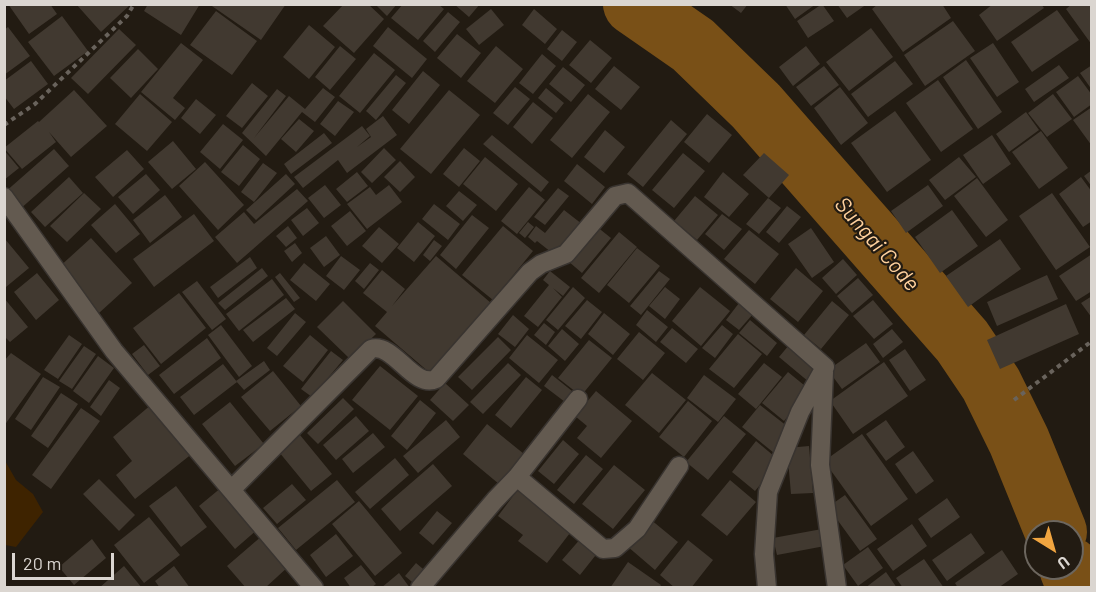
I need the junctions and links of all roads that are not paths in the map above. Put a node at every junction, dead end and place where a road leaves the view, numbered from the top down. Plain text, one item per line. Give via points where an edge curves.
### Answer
1 (4, 196) edge
2 (825, 367) junction
3 (578, 399) dead end
4 (679, 466) dead end
5 (517, 477) junction
6 (232, 489) junction
7 (314, 588) edge
8 (420, 588) edge
9 (767, 588) edge
10 (837, 588) edge

1 - 6 street via 114,351
2 - 6 street via 628,193 615,196 566,254 530,272 436,379 423,380 384,351 371,349
2 - 9 street via 800,412 768,492 764,554
2 - 10 street via 820,465
3 - 5 street
4 - 5 street via 636,529 615,548 603,549
5 - 8 street
6 - 7 street

